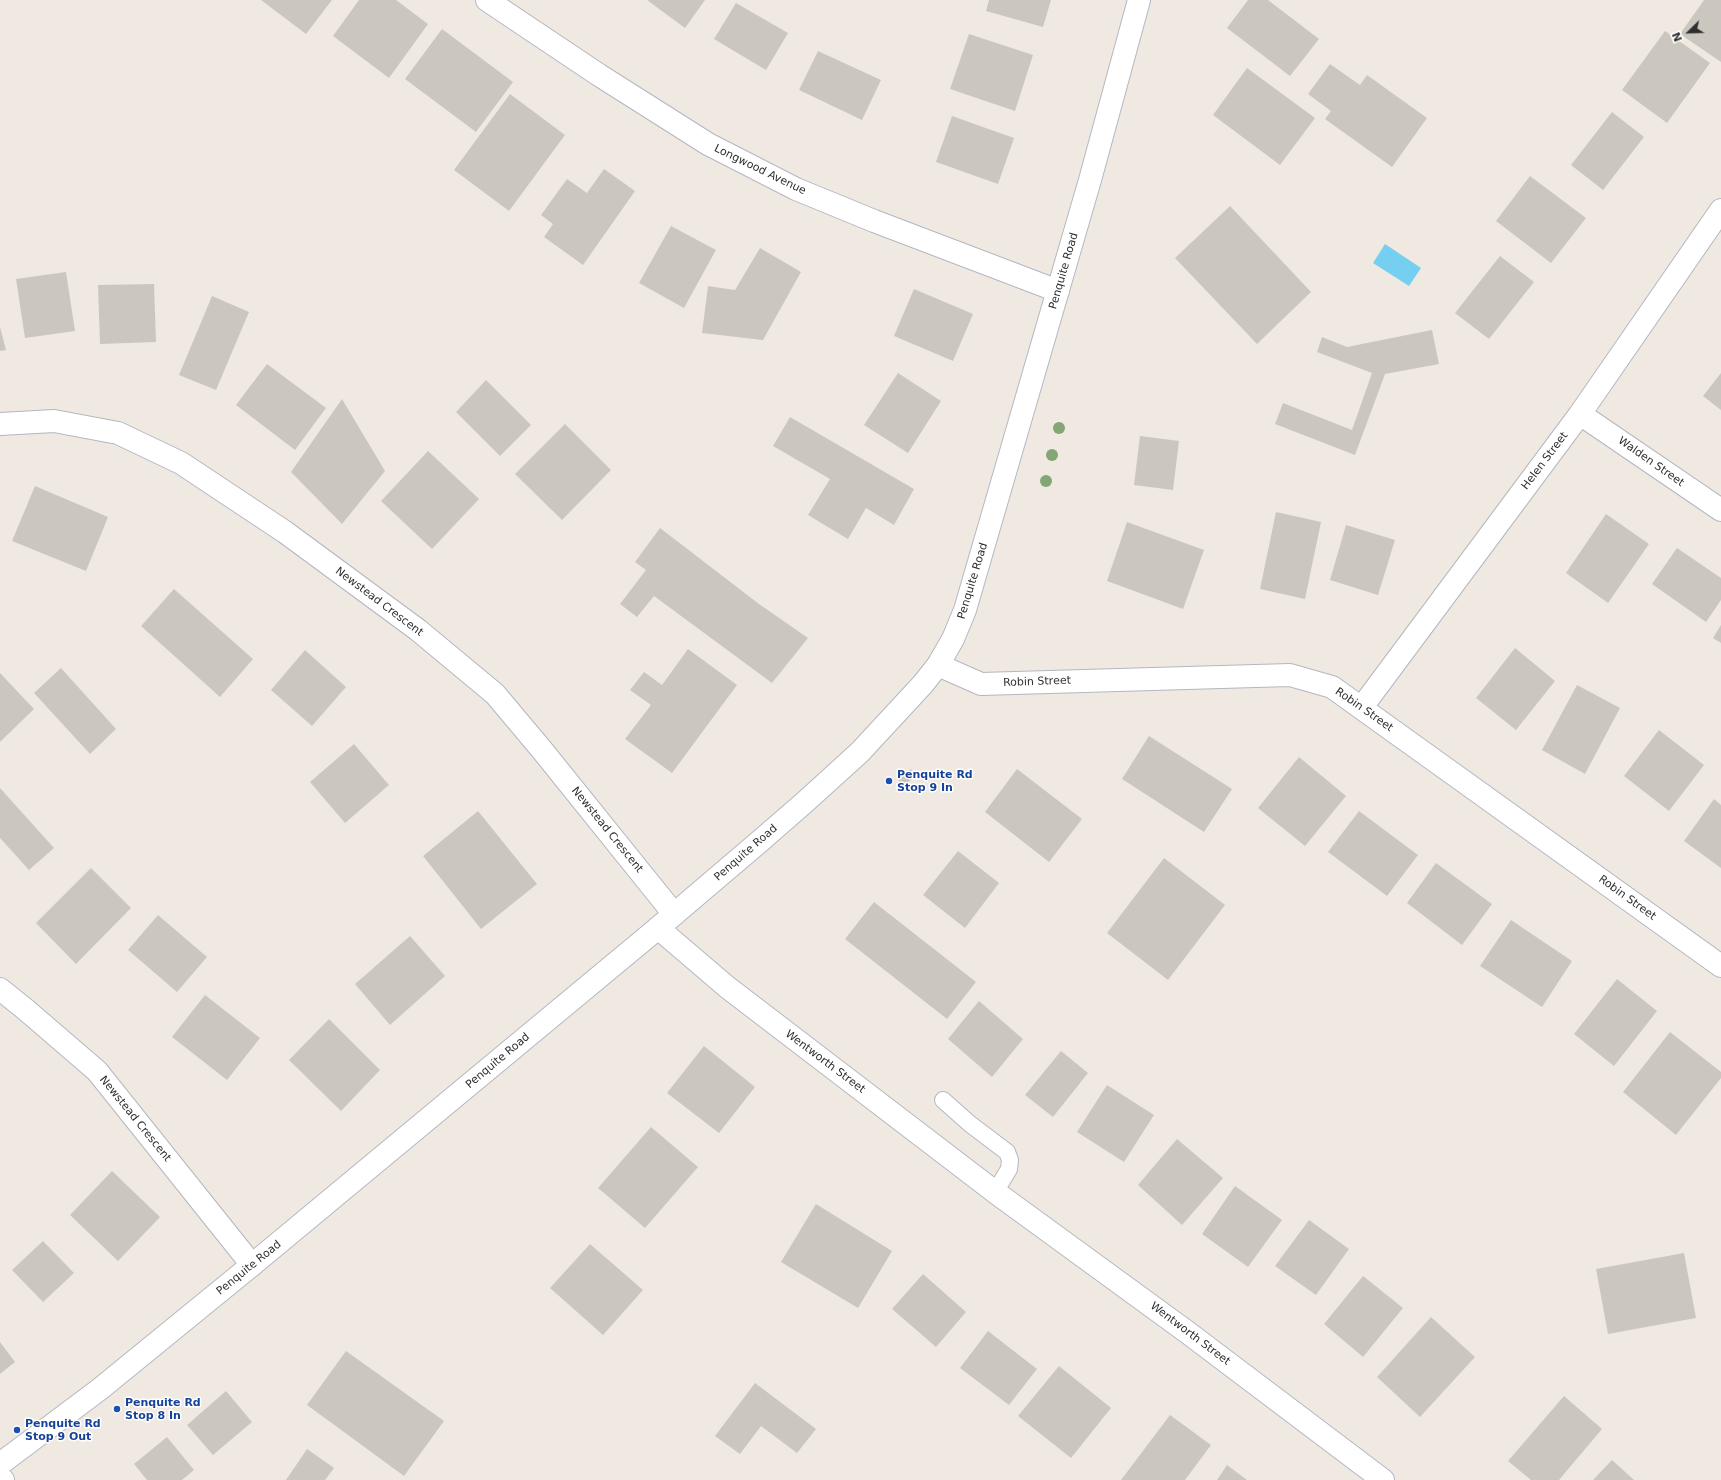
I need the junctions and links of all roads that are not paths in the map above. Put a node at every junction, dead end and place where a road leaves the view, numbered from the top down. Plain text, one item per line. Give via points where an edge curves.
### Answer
1 (487, 0) edge
2 (1139, 0) edge
3 (1721, 210) edge
4 (1058, 291) junction
5 (1580, 414) junction
6 (0, 424) edge
7 (1721, 510) edge
8 (938, 665) junction
9 (1362, 707) junction
10 (674, 914) junction
11 (658, 928) junction
12 (1721, 966) edge
13 (0, 989) edge
14 (943, 1100) dead end
15 (995, 1192) junction
16 (252, 1265) junction
17 (0, 1464) edge
18 (0, 1477) edge
19 (3, 1480) edge
20 (1383, 1480) edge

1 - 4 street, Longwood Avenue via 599,76 708,144 796,189
2 - 4 street, Penquite Road
3 - 5 street, Helen Street
4 - 8 street, Penquite Road via 966,610
5 - 7 street, Walden Street
5 - 9 street, Helen Street
6 - 10 street, Newstead Crescent via 54,421 118,433 181,463 285,532 418,630 494,694
8 - 9 street, Robin Street via 981,684 1290,675 1332,687
8 - 10 street, Penquite Road via 860,752
9 - 12 street, Robin Street
10 - 11 street, Penquite Road
11 - 15 street, Wentworth Street via 727,987
11 - 16 street, Penquite Road
13 - 16 street, Newstead Crescent via 97,1071
14 - 15 lane via 1007,1152 1010,1160 1009,1169
15 - 20 street, Wentworth Street
16 - 17 street, Penquite Road via 100,1389
18 - 19 street

